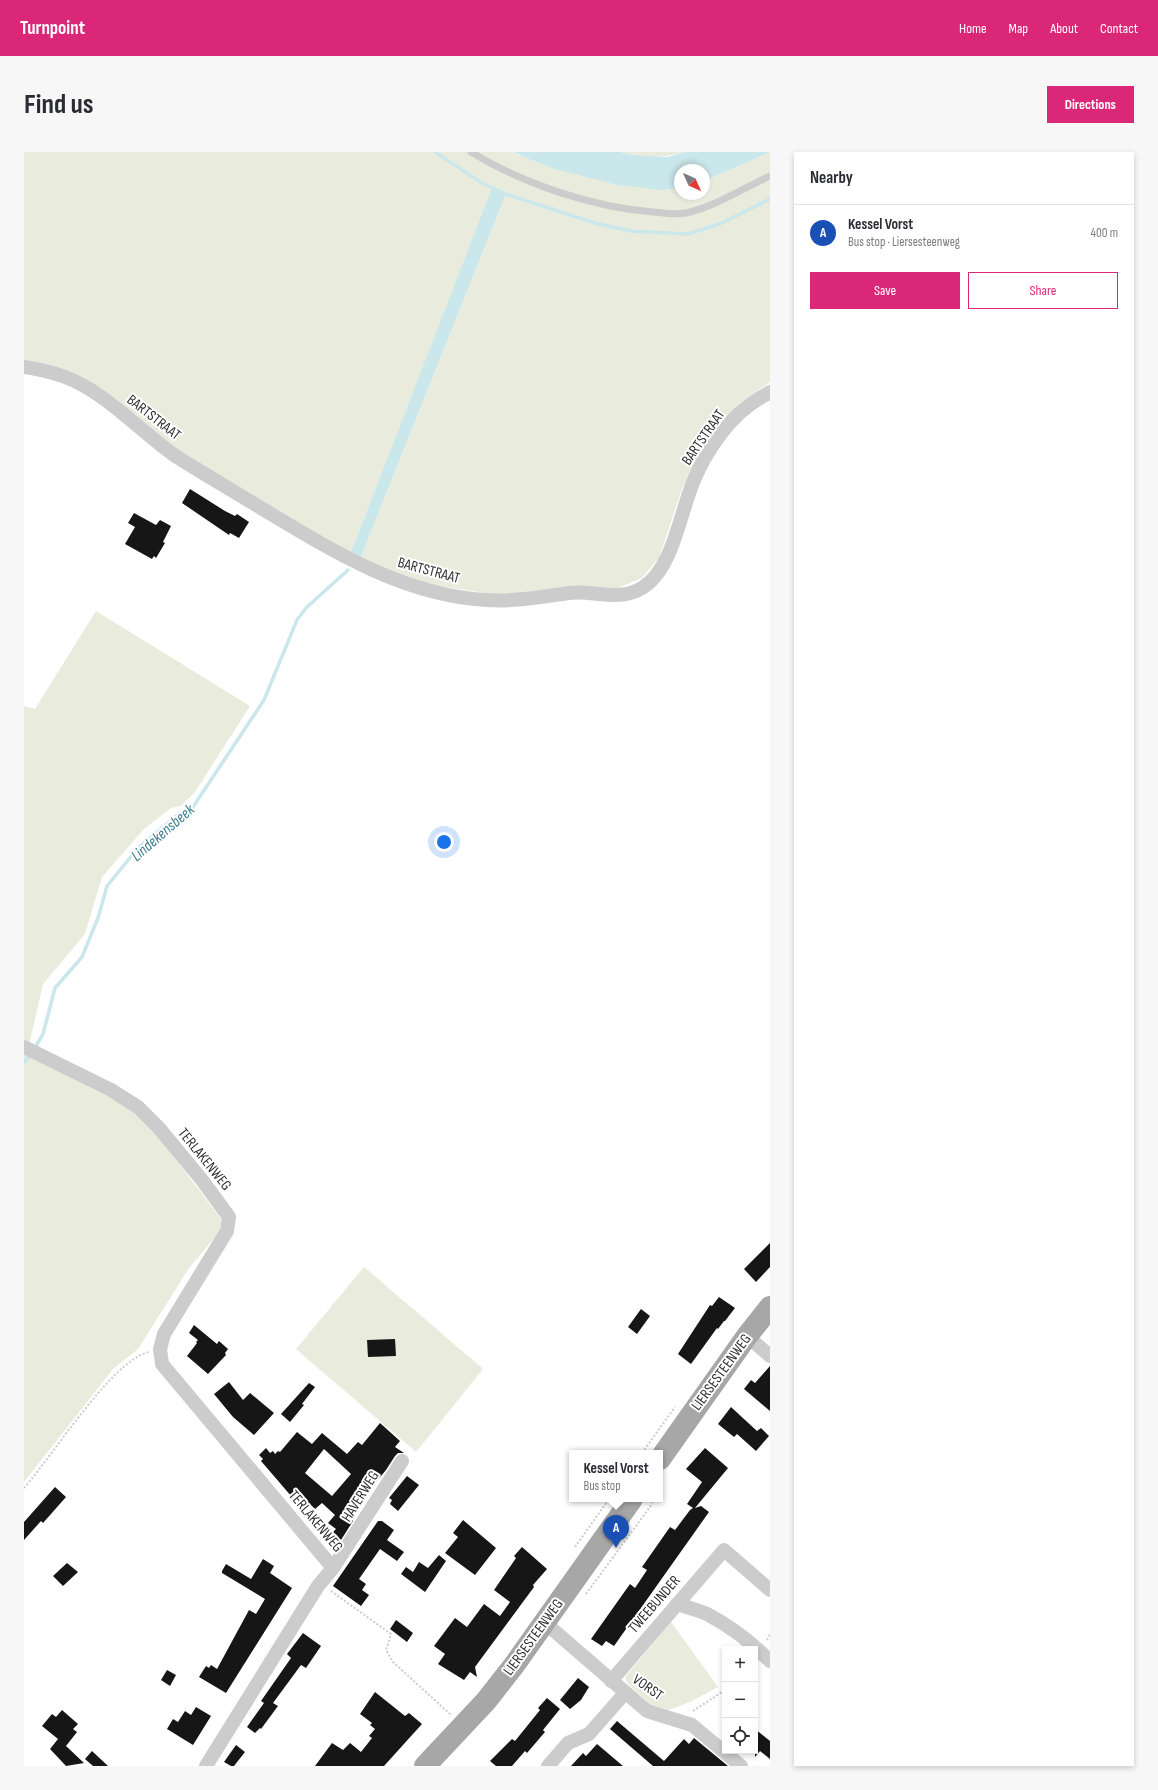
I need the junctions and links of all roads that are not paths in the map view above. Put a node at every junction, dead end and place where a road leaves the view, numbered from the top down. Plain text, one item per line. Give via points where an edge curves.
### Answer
1 (471, 152) edge
2 (770, 176) edge
3 (24, 367) edge
4 (770, 392) edge
5 (24, 1047) edge
6 (770, 1307) edge
7 (747, 1336) junction
8 (770, 1356) edge
9 (663, 1455) edge
10 (402, 1461) dead end
11 (630, 1502) edge
12 (333, 1568) junction
13 (770, 1590) edge
14 (677, 1604) junction
15 (544, 1622) junction
16 (770, 1661) edge
17 (611, 1681) junction
18 (625, 1693) junction
19 (206, 1766) edge
20 (425, 1766) edge
21 (548, 1766) edge
22 (741, 1766) edge

1 - 2 lane via 514,175 561,192 634,210 685,213 714,204
3 - 4 street, BARTSTRAAT via 67,377 92,392 173,454 360,564 409,585 451,595 496,601 586,592 615,596 633,592 651,582 666,558 703,462 737,416 747,406
5 - 12 street, TERLAKENWEG via 111,1090 138,1107 159,1128 229,1217 227,1231 164,1334 160,1349 162,1364
6 - 7 main road, LIERSESTEENWEG
7 - 8 street
7 - 9 main road, LIERSESTEENWEG
10 - 12 street, HAVERWEG
11 - 15 main road, LIERSESTEENWEG
12 - 19 street, TERLAKENWEG via 321,1583
13 - 14 street, TWEEBUNDER via 724,1550
14 - 16 street via 706,1614 737,1633
14 - 17 street, TWEEBUNDER
15 - 17 street, VORST
15 - 20 main road, LIERSESTEENWEG via 486,1701
17 - 18 street, VORST
18 - 21 street via 589,1734 568,1743
18 - 22 street, VORST via 647,1711 692,1725

